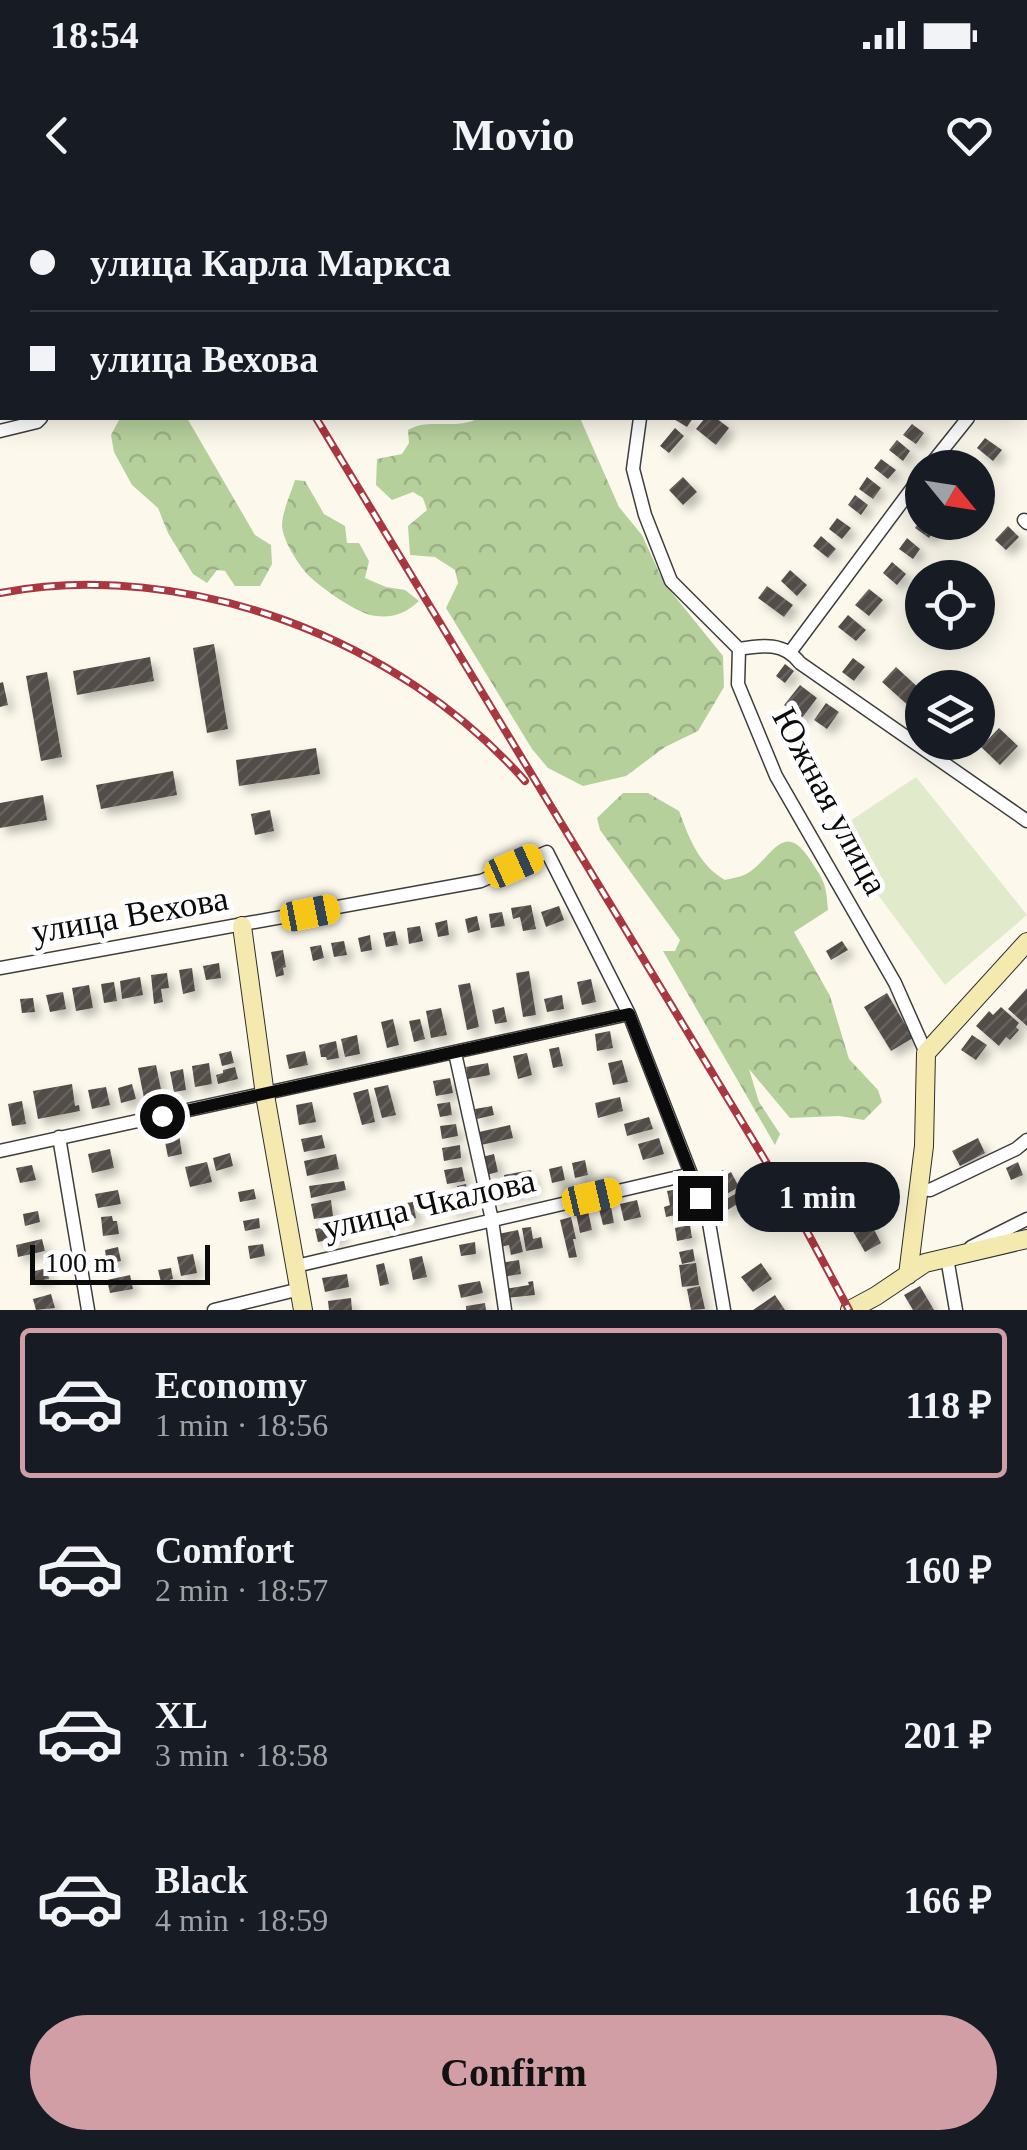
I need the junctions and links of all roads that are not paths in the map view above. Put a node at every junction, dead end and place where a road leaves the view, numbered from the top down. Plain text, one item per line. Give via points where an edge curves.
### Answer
1 (38, 420) edge
2 (640, 420) edge
3 (966, 420) edge
4 (0, 431) edge
5 (942, 450) edge
6 (905, 498) edge
7 (738, 649) junction
8 (791, 652) junction
9 (1027, 821) edge
10 (242, 926) junction
11 (1027, 942) edge
12 (0, 968) edge
13 (629, 1014) junction
14 (926, 1052) junction
15 (455, 1053) junction
16 (265, 1094) junction
17 (58, 1137) junction
18 (1027, 1140) edge
19 (0, 1151) edge
20 (691, 1174) junction
21 (918, 1189) junction
22 (1027, 1219) edge
23 (492, 1220) junction
24 (1027, 1240) edge
25 (951, 1257) junction
26 (296, 1266) junction
27 (908, 1275) junction
28 (300, 1289) junction
29 (88, 1310) edge
30 (214, 1310) edge
31 (303, 1310) edge
32 (505, 1310) edge
33 (724, 1310) edge
34 (850, 1310) edge
35 (956, 1310) edge

1 - 4 street
2 - 7 street via 634,469 670,582
3 - 5 street
6 - 8 street
7 - 8 street via 764,645
7 - 14 street, Южная улица via 738,684 776,776 895,983
8 - 9 street
10 - 12 street, улица Вехова
10 - 13 street, улица Вехова via 481,881 546,852
10 - 16 street
11 - 14 street
13 - 15 street
13 - 20 street, улица Вехова
14 - 21 street
15 - 16 street
15 - 23 street
16 - 17 street
16 - 26 street
17 - 19 street
17 - 29 street
18 - 21 street via 930,1190
20 - 23 street, улица Чкалова
20 - 33 street, улица Вехова via 709,1223
21 - 27 street
22 - 25 street
23 - 26 street, улица Чкалова
23 - 32 street
24 - 25 street
25 - 27 street
25 - 35 street
26 - 28 street
27 - 34 street
28 - 30 street, улица Чкалова
28 - 31 street

